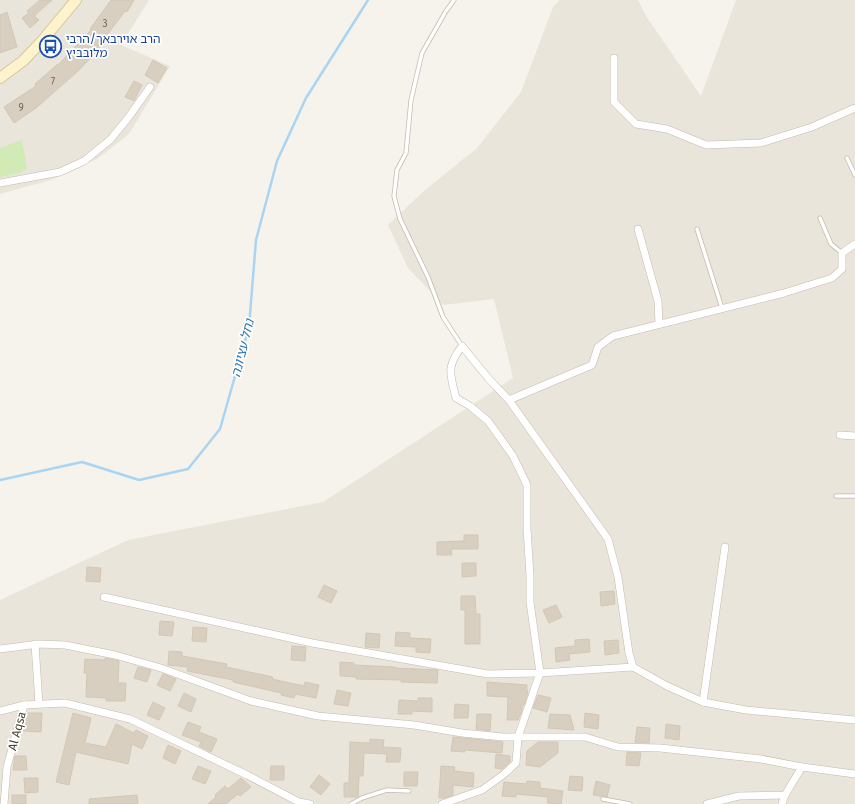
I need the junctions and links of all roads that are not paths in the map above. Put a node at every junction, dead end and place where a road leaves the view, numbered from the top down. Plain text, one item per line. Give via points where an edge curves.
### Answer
1 (76, 0) edge
2 (454, 0) edge
3 (614, 58) dead end
4 (0, 78) edge
5 (150, 87) dead end
6 (855, 108) edge
7 (847, 158) dead end
8 (855, 174) edge
9 (0, 183) edge
10 (820, 218) dead end
11 (638, 229) dead end
12 (697, 229) dead end
13 (855, 244) edge
14 (842, 253) junction
15 (722, 308) junction
16 (659, 324) junction
17 (462, 346) junction
18 (509, 400) junction
19 (840, 435) dead end
20 (855, 436) edge
21 (836, 496) dead end
22 (855, 496) edge
23 (725, 547) dead end
24 (104, 597) dead end
25 (35, 644) junction
26 (0, 649) edge
27 (633, 668) junction
28 (540, 674) junction
29 (703, 702) junction
30 (39, 704) junction
31 (24, 705) junction
32 (0, 711) edge
33 (855, 720) edge
34 (518, 737) junction
35 (802, 767) junction
36 (855, 774) edge
37 (409, 791) dead end
38 (785, 796) junction
39 (603, 799) dead end
40 (4, 804) edge
41 (310, 804) edge
42 (351, 804) edge
43 (442, 804) edge
44 (630, 804) edge
45 (708, 804) edge
46 (782, 804) edge

1 - 4 street via 23,61
2 - 17 lane via 422,53 411,100 406,153 397,170 394,196 400,219 428,277 443,317
3 - 6 street via 614,102 636,124 667,129 706,145 761,143 812,127
5 - 9 street via 110,140 84,161 60,172
7 - 8 lane
10 - 14 lane via 830,244
11 - 16 street via 658,301
12 - 15 lane
13 - 14 street
14 - 15 street via 842,269 832,278
15 - 16 street
16 - 18 street via 613,336 598,346 592,365
17 - 18 street
17 - 28 street via 453,358 450,373 456,398 488,421 513,456 526,485 530,602
18 - 27 street via 608,539 618,577
19 - 20 street
21 - 22 lane
23 - 29 street
24 - 28 street via 312,643 480,673
25 - 26 street
25 - 30 street
25 - 34 street via 65,645 115,655 161,668 251,700 318,716
27 - 28 street
27 - 29 street
28 - 34 street
29 - 33 street via 746,710
30 - 31 street
30 - 41 street via 65,704 130,719 299,802
31 - 32 street, Al Aqsa
31 - 40 street, Al Aqsa via 7,767
34 - 35 street via 584,737 618,747 660,748 748,757
34 - 43 street via 516,763 503,775 482,790
35 - 36 street
35 - 38 street
37 - 42 lane via 387,790
38 - 45 street via 739,796
38 - 46 street
39 - 44 lane

